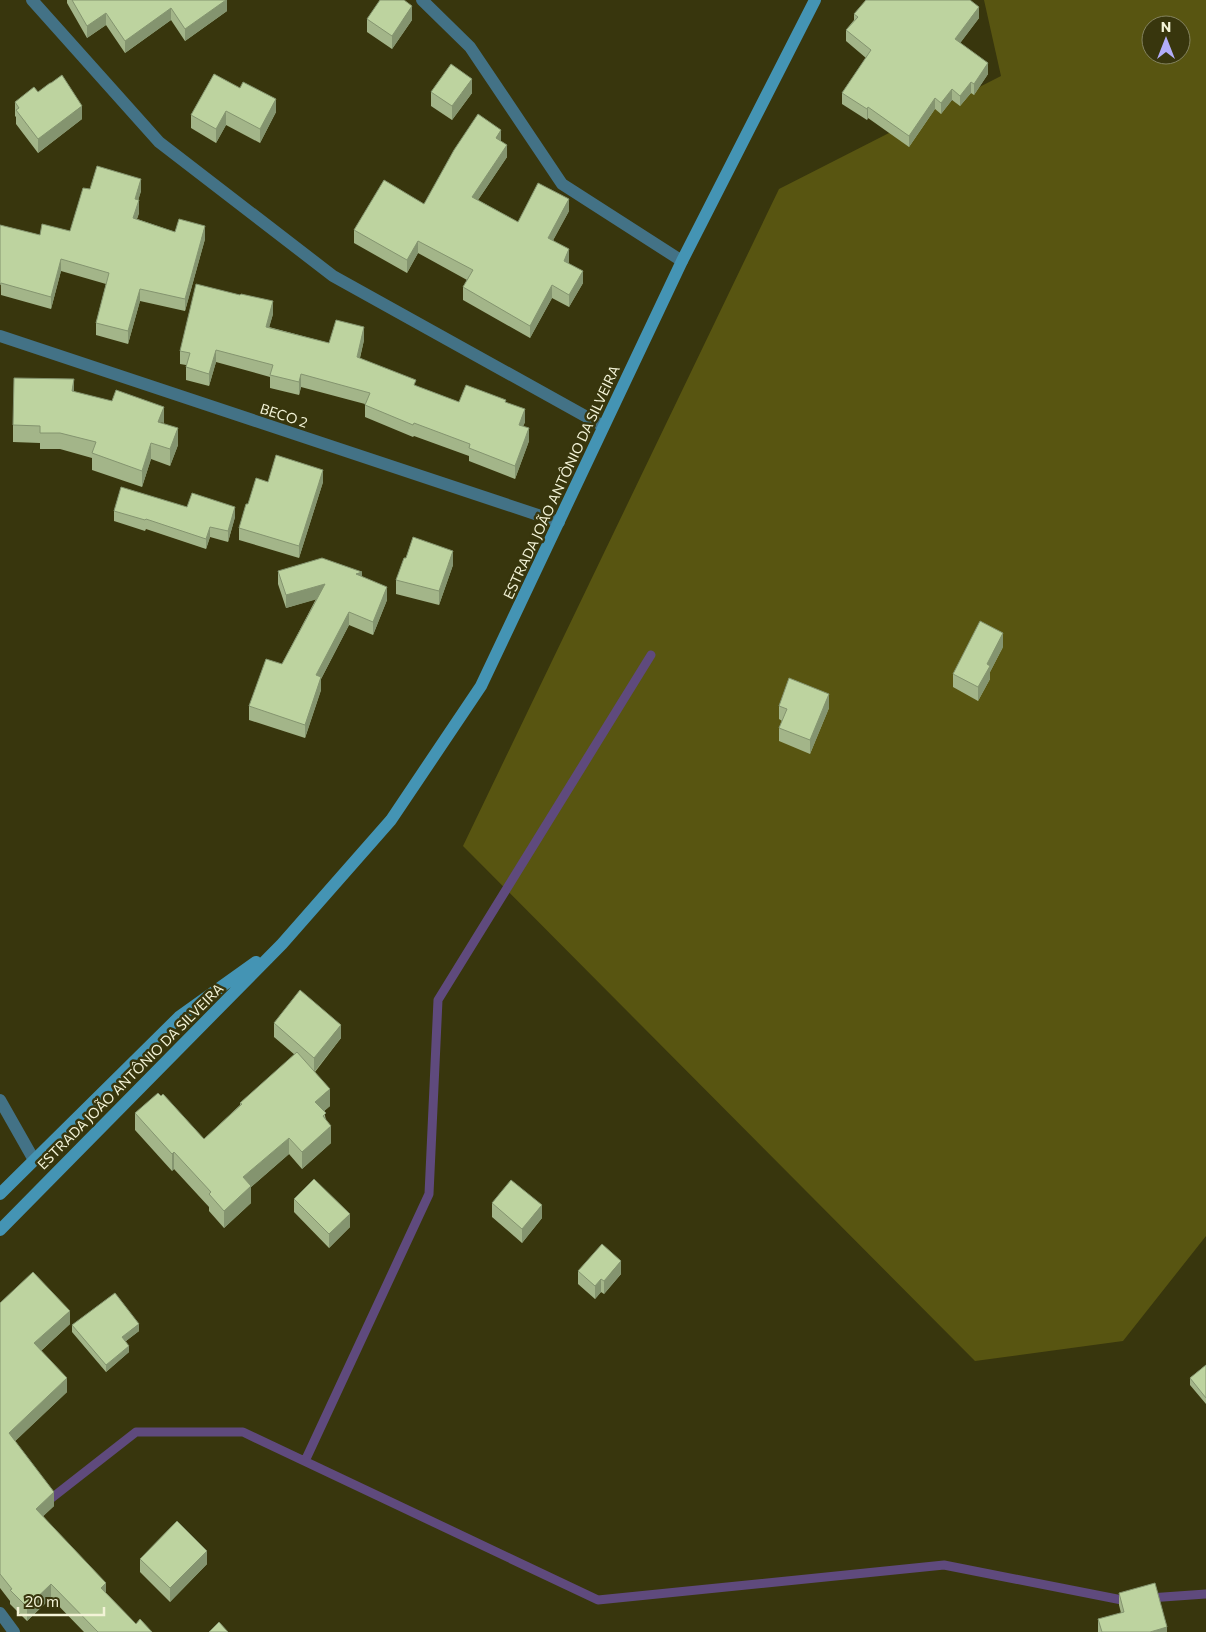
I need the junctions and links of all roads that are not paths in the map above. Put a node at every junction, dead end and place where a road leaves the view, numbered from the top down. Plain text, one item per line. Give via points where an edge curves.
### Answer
1 (32, 0) edge
2 (422, 0) edge
3 (815, 0) edge
4 (682, 261) junction
5 (0, 336) edge
6 (603, 426) junction
7 (559, 522) junction
8 (282, 944) junction
9 (0, 1100) edge
10 (34, 1160) junction
11 (0, 1194) edge
12 (0, 1230) edge
13 (0, 1613) edge
14 (14, 1632) edge

1 - 6 street via 159,142 333,276
2 - 4 street via 470,48 562,184
3 - 4 main road, ESTRADA JOÃO ANTÔNIO DA SILVEIRA
4 - 6 main road, ESTRADA JOÃO ANTÔNIO DA SILVEIRA
5 - 7 street, BECO 2
6 - 7 main road, ESTRADA JOÃO ANTÔNIO DA SILVEIRA
7 - 8 main road, ESTRADA JOÃO ANTÔNIO DA SILVEIRA via 476,694 391,820
8 - 10 main road, ESTRADA JOÃO ANTÔNIO DA SILVEIRA via 179,1017
8 - 12 main road, ESTRADA JOÃO ANTÔNIO DA SILVEIRA
9 - 10 street
10 - 11 main road, ESTRADA JOÃO ANTÔNIO DA SILVEIRA
13 - 14 street

